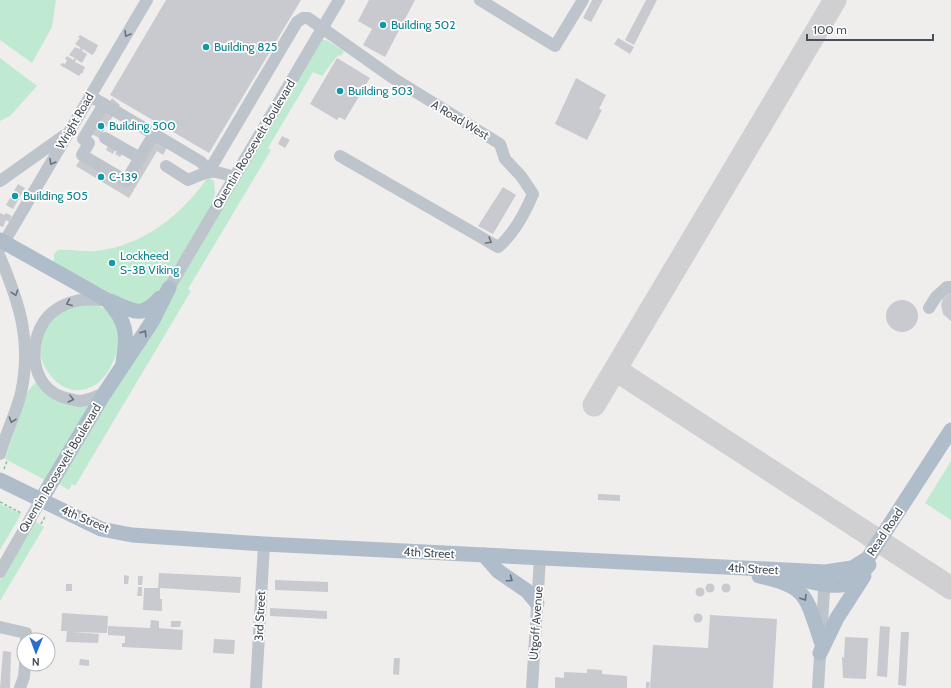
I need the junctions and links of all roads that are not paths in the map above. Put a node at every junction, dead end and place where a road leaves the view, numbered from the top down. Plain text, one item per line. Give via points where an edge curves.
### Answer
1 (147, 0) edge
2 (339, 0) edge
3 (480, 0) edge
4 (583, 0) edge
5 (323, 27) junction
6 (90, 96) junction
7 (104, 104) junction
8 (68, 134) junction
9 (154, 134) junction
10 (105, 138) dead end
11 (340, 156) dead end
12 (140, 158) junction
13 (166, 166) dead end
14 (209, 171) junction
15 (234, 177) junction
16 (0, 181) edge
17 (1, 243) edge
18 (0, 257) edge
19 (951, 287) edge
20 (168, 288) junction
21 (107, 300) junction
22 (929, 308) dead end
23 (24, 328) junction
24 (35, 357) junction
25 (122, 366) junction
26 (20, 394) junction
27 (104, 394) junction
28 (951, 430) edge
29 (4, 457) edge
30 (0, 480) edge
31 (40, 500) junction
32 (264, 544) junction
33 (484, 555) junction
34 (874, 555) junction
35 (540, 558) junction
36 (717, 567) junction
37 (0, 572) edge
38 (825, 578) junction
39 (537, 603) junction
40 (0, 627) edge
41 (22, 632) edge
42 (821, 647) junction
43 (24, 672) edge
44 (20, 688) edge
45 (256, 688) edge
46 (532, 688) edge
47 (818, 688) edge

1 -> 6 street, Wright Road
2 - 5 street, Quentin Roosevelt Boulevard
3 - 4 street via 555,46
11 -> 5 street, A Road West via 498,247 508,238 533,194 505,159 500,144 396,81
5 - 14 street, A Road West via 308,18 297,22
5 - 15 street, Quentin Roosevelt Boulevard
6 - 7 street
6 - 8 street, Wright Road
7 - 9 street
7 - 12 street via 82,139 89,143 82,155 126,181
8 - 16 street
8 -> 17 street, Wright Road
9 - 12 street
9 - 14 street via 201,162
10 - 12 street
13 - 14 street via 188,180
14 - 15 street
15 - 20 street, Quentin Roosevelt Boulevard
17 - 21 main road
18 -> 23 street via 14,288
19 - 22 street via 947,287 936,297
20 - 21 main road via 151,308 143,312 134,312
25 -> 20 main road, Quentin Roosevelt Boulevard via 153,320
21 -> 24 street via 76,300 49,315 36,340
21 - 25 main road via 117,311 125,327 126,341
23 - 24 street
23 - 26 street via 26,363
24 - 26 street
24 -> 27 street via 40,379 52,392 80,401
25 - 27 main road, Quentin Roosevelt Boulevard
26 -> 29 street
27 - 31 main road, Quentin Roosevelt Boulevard
28 - 34 main road, Read Road
30 - 31 main road, 4th Street
31 - 32 main road, 4th Street via 101,529 132,535
31 - 37 street, Quentin Roosevelt Boulevard
32 - 33 main road, 4th Street
32 - 45 street, 3rd Street
33 - 35 main road, 4th Street
33 -> 39 main road via 498,571 527,591
34 - 36 main road via 863,552 853,559 833,564
34 - 38 main road, Read Road via 852,568
34 - 42 main road
35 - 36 main road, 4th Street
35 - 39 street, Utgoff Avenue
36 - 38 main road, 4th Street
36 -> 42 main road via 776,580 794,587 805,597
38 - 42 street
39 - 46 street, Utgoff Avenue
40 - 41 street
42 - 47 street
43 - 44 street

